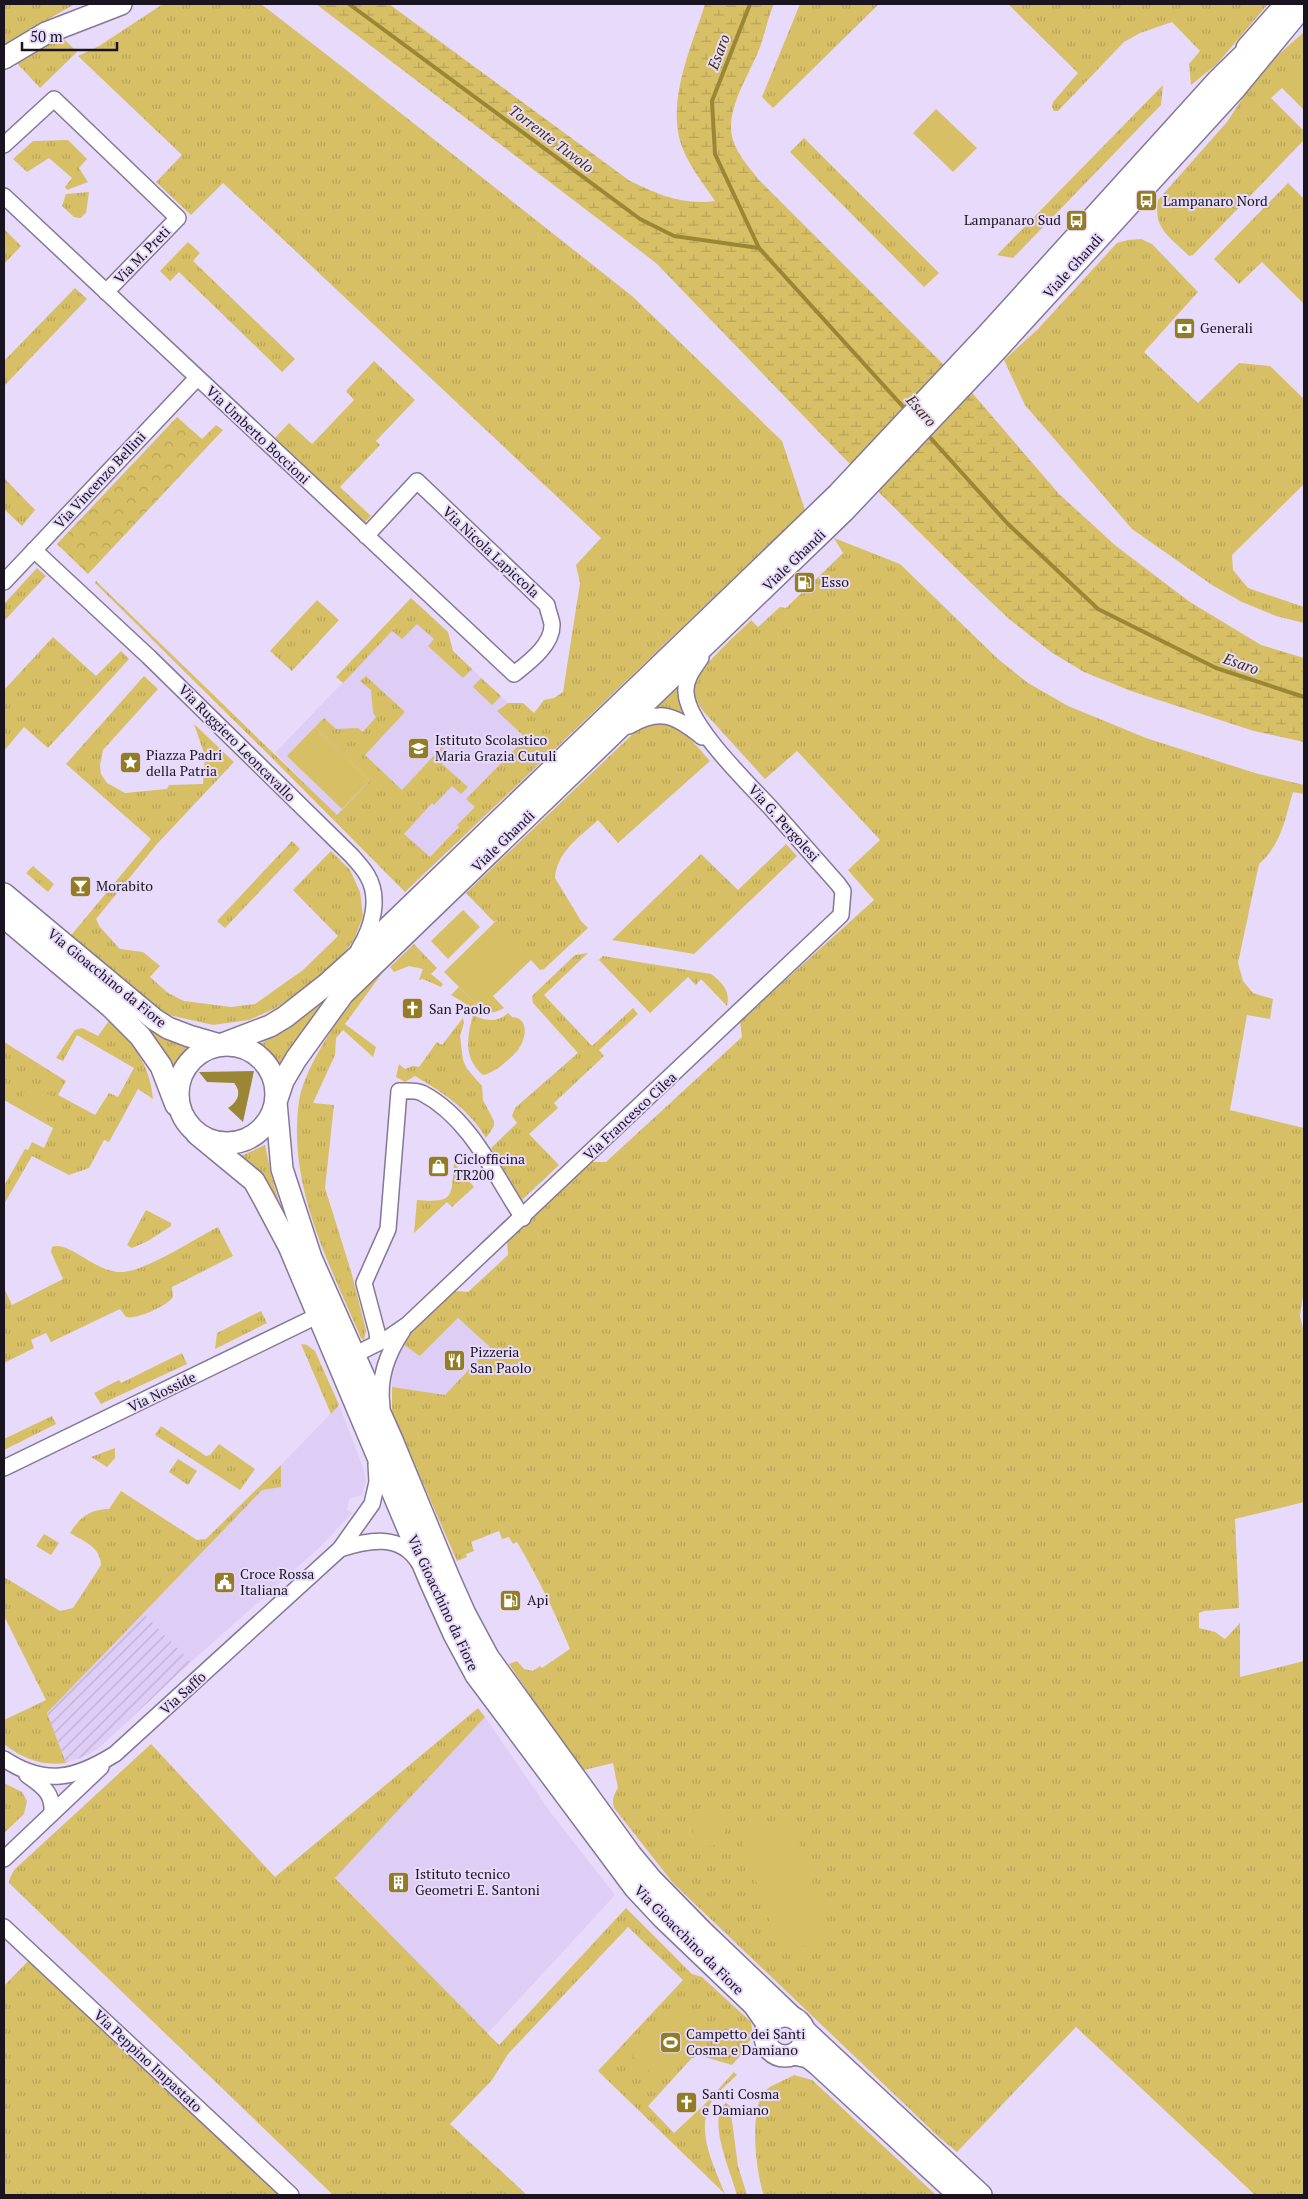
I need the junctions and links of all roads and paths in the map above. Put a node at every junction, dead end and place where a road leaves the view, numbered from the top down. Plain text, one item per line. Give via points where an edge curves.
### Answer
1 (121, 4) edge
2 (1286, 4) edge
3 (1297, 4) edge
4 (1304, 5) edge
5 (1304, 26) edge
6 (4, 58) edge
7 (1226, 85) junction
8 (4, 145) edge
9 (4, 196) edge
10 (106, 292) junction
11 (197, 378) junction
12 (366, 536) junction
13 (34, 550) junction
14 (4, 582) edge
15 (720, 620) junction
16 (514, 674) joint
17 (716, 748) junction
18 (594, 753) junction
19 (4, 894) edge
20 (843, 902) joint
21 (4, 917) edge
22 (350, 963) junction
23 (220, 1045) junction
24 (276, 1102) junction
25 (182, 1117) junction
26 (197, 1134) junction
27 (522, 1218) junction
28 (319, 1315) junction
29 (407, 1325) junction
30 (378, 1343) junction
31 (354, 1355) junction
32 (375, 1425) junction
33 (4, 1468) edge
34 (340, 1549) junction
35 (431, 1583) junction
36 (115, 1754) junction
37 (4, 1759) edge
38 (22, 1771) junction
39 (52, 1812) junction
40 (4, 1859) edge
41 (4, 1927) edge
42 (798, 2024) junction
43 (768, 2025) junction
44 (795, 2054) junction
45 (291, 2195) edge
46 (959, 2195) edge
47 (981, 2195) edge

1 - 6 street via 55,29
2 - 7 street
3 - 7 street, Viale Ghandi
4 - 7 street, Viale Ghandi
5 - 7 street
7 - 15 street, Viale Ghandi
8 - 10 street, Via M. Preti via 54,99 178,218
9 - 10 street, Via Umberto Boccioni
10 - 11 street, Via Umberto Boccioni
11 - 12 street, Via Umberto Boccioni
11 - 13 street, Via Vincenzo Bellini
12 - 16 street, Via Umberto Boccioni
12 - 16 street, Via Nicola Lapiccola via 417,482 547,605 552,626 546,643 532,661
13 - 14 street, Via Vincenzo Bellini
13 - 22 street, Via Ruggiero Leoncavallo via 149,657 352,856 367,875 372,889 372,919 367,935
15 - 17 street via 690,673 686,693 694,718
15 - 18 street, Viale Ghandi
15 - 22 street, Viale Ghandi
17 - 18 street via 682,722 656,715 626,728
17 - 20 street, Via G. Pergolesi via 838,884 843,891
18 - 24 street, Viale Ghandi via 343,994 296,1059 283,1081
19 - 23 street, Via Gioacchino da Fiore via 154,1020 175,1031
20 - 27 street, Via Francesco Cilea via 841,915 829,928
21 - 25 street, Via Gioacchino da Fiore via 112,1008 140,1036 161,1066
22 - 23 street, Viale Ghandi via 285,1017
23 - 24 street via 246,1048 258,1055 273,1076
23 - 25 street via 192,1058 183,1071 177,1102
24 - 26 street via 263,1128 245,1140 224,1144
24 - 31 street, Via Gioacchino da Fiore via 282,1169 311,1258
25 - 26 street
26 - 28 street, Via Gioacchino da Fiore via 254,1181 289,1246
27 - 29 street, Via Francesco Cilea
27 - 30 street via 473,1139 449,1112 420,1092 399,1091 388,1229 364,1283
28 - 32 street, Via Gioacchino da Fiore
28 - 33 street, Via Nosside
29 - 30 street
29 - 32 street, Via Saffo via 390,1351
30 - 31 street
31 - 32 street, Via Gioacchino da Fiore
32 - 34 street, Via Saffo via 377,1482 372,1504
32 - 35 street, Via Gioacchino da Fiore
32 - 42 street, Via Gioacchino da Fiore via 488,1657 651,1879
34 - 35 street via 387,1540 415,1556
34 - 36 street, Via Saffo
35 - 43 street, Via Gioacchino da Fiore via 476,1675 635,1888 754,2005
36 - 38 street, Via Saffo via 91,1769 67,1775 48,1777
36 - 39 street
37 - 38 street, Via Saffo
38 - 39 street via 50,1794
39 - 40 street
41 - 45 street, Via Peppino Impastato
42 - 43 street via 778,2017
42 - 44 street via 804,2044
42 - 47 street, Via Gioacchino da Fiore
43 - 44 street via 764,2038 770,2050 782,2056
44 - 46 street via 808,2057 817,2064

